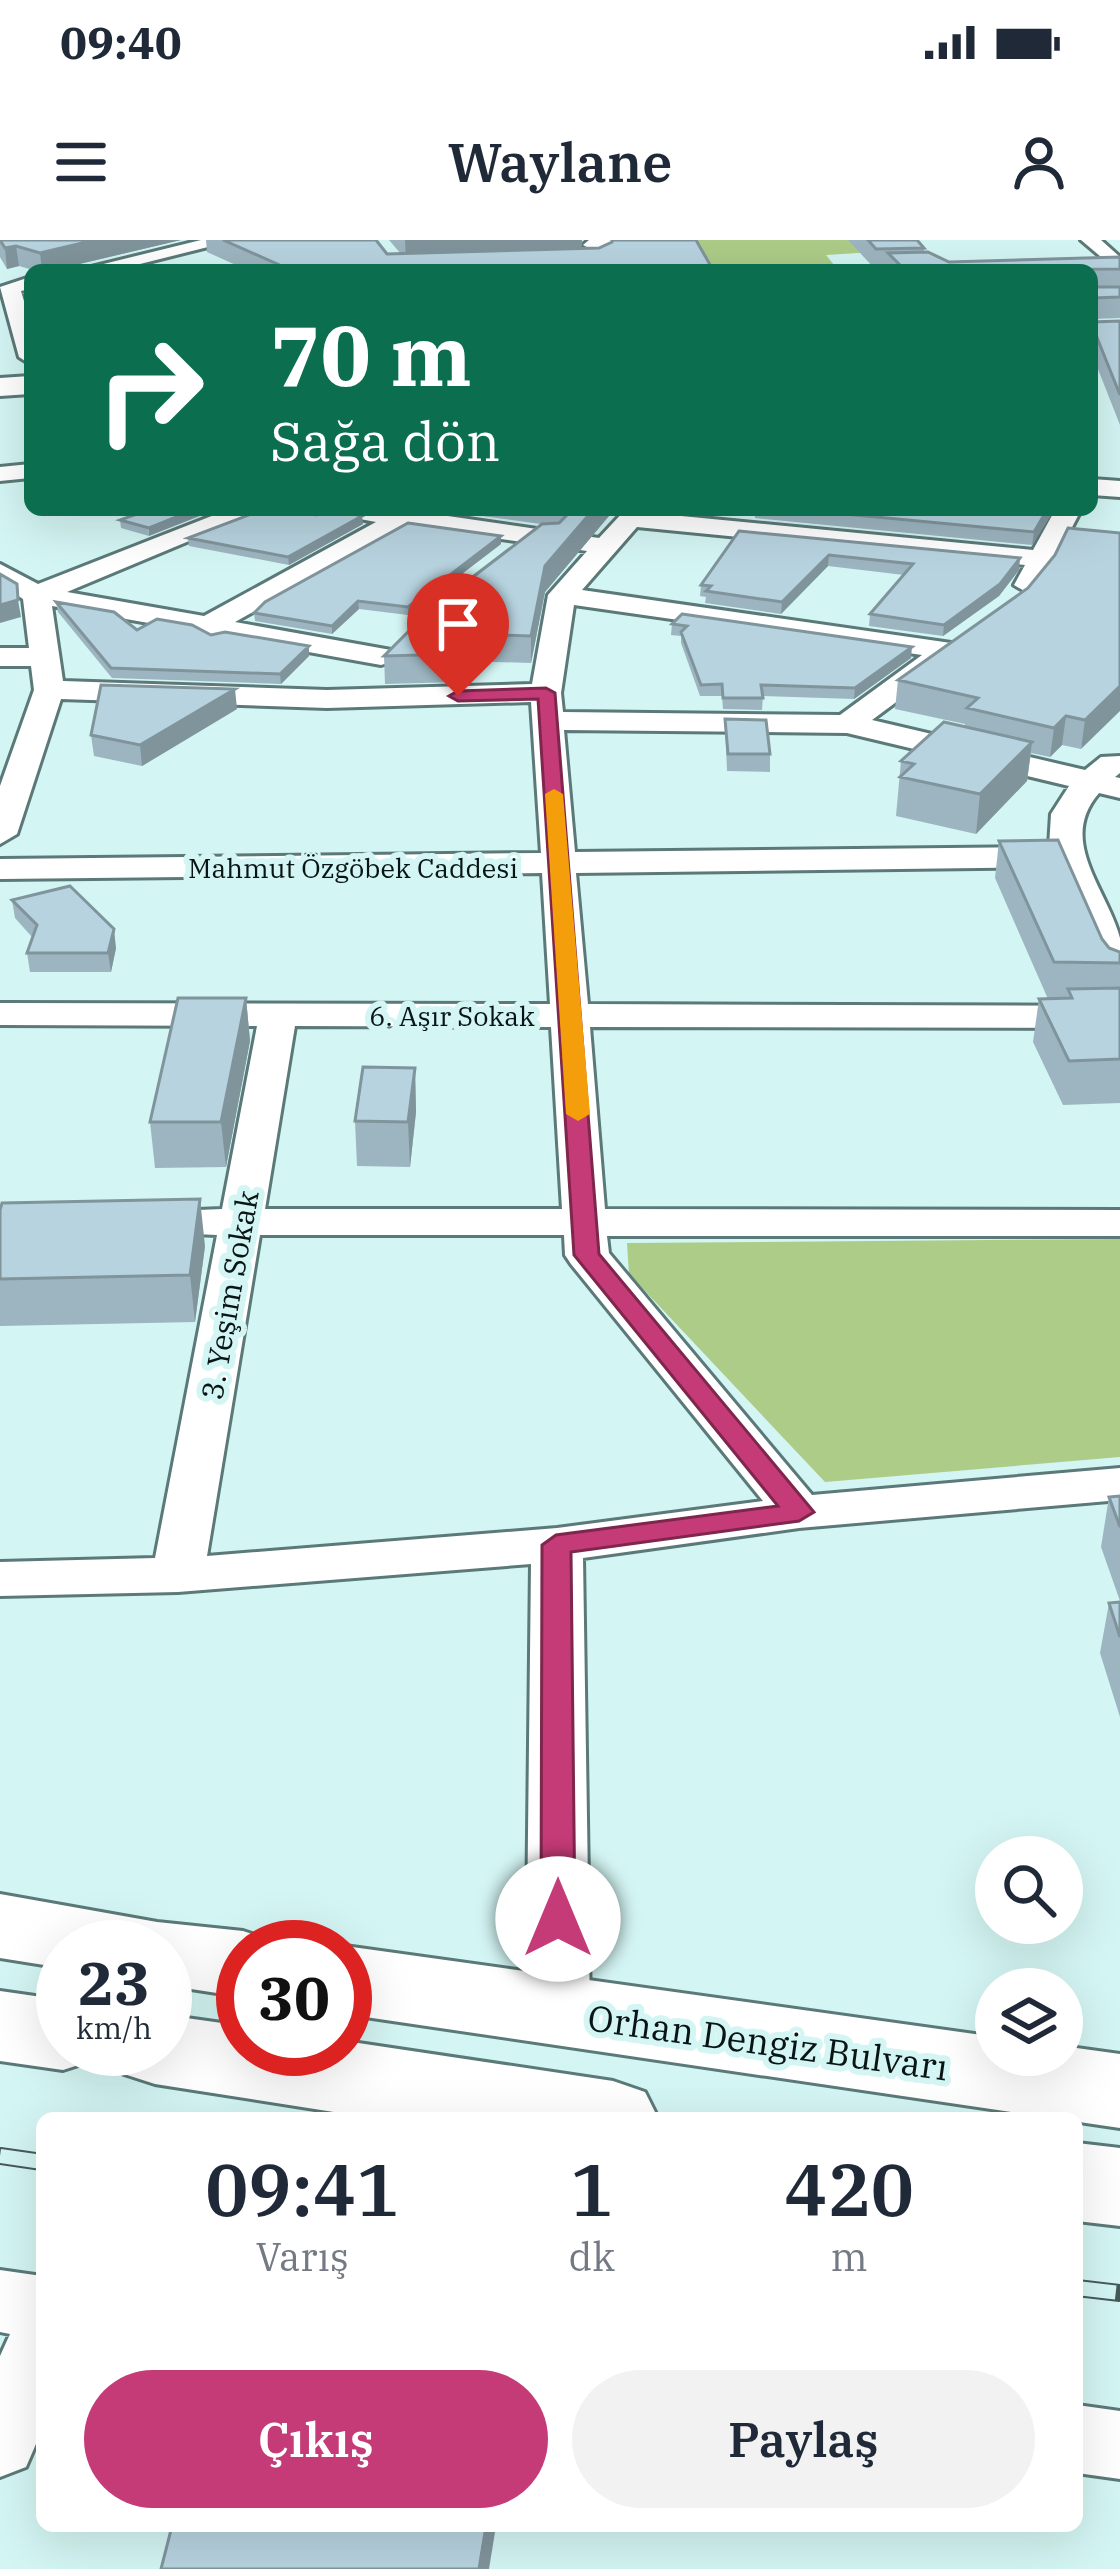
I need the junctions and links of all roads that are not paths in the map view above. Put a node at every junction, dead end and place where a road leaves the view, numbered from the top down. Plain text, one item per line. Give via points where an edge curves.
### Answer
1 (226, 240) edge
2 (646, 240) edge
3 (1090, 240) edge
4 (194, 248) junction
5 (593, 254) edge
6 (118, 264) edge
7 (203, 264) edge
8 (1120, 269) edge
9 (13, 285) edge
10 (17, 320) edge
11 (235, 516) edge
12 (409, 516) edge
13 (424, 516) edge
14 (1065, 516) edge
15 (625, 525) edge
16 (535, 536) junction
17 (1042, 559) junction
18 (501, 562) edge
19 (0, 572) edge
20 (36, 595) junction
21 (562, 595) junction
22 (1012, 605) edge
23 (205, 627) junction
24 (980, 628) edge
25 (948, 650) junction
26 (0, 657) edge
27 (45, 657) junction
28 (49, 690) junction
29 (168, 695) junction
30 (326, 699) junction
31 (548, 707) junction
32 (847, 724) junction
33 (1120, 757) edge
34 (1105, 785) edge
35 (0, 834) edge
36 (1066, 857) junction
37 (559, 866) junction
38 (0, 868) edge
39 (1120, 976) edge
40 (0, 1014) edge
41 (278, 1014) junction
42 (572, 1016) junction
43 (1120, 1017) edge
44 (585, 1220) junction
45 (242, 1221) junction
46 (110, 1222) edge
47 (1120, 1223) edge
48 (1120, 1484) edge
49 (799, 1512) junction
50 (556, 1545) junction
51 (178, 1575) junction
52 (0, 1579) edge
53 (0, 1926) edge
54 (36, 1932) edge
55 (372, 1984) edge
56 (558, 2013) junction
57 (0, 2026) edge
58 (36, 2031) edge
59 (192, 2055) edge
60 (1120, 2091) edge
61 (573, 2112) edge
62 (1083, 2183) edge
63 (1120, 2187) edge
64 (0, 2302) edge
65 (36, 2306) edge
66 (36, 2356) edge
67 (1083, 2440) edge
68 (0, 2443) edge
69 (1120, 2445) edge

1 - 4 street
2 - 5 street
3 - 8 street
4 - 6 street
4 - 7 street
9 - 10 street
11 - 20 street
12 - 23 street
13 - 16 street
14 - 17 street
15 - 16 street
15 - 17 street
15 - 21 street
16 - 18 street
17 - 22 street
19 - 20 street
20 - 23 street
20 - 27 street
21 - 25 street
21 - 31 street
23 - 29 street via 235,642
23 - 30 street via 390,649
24 - 25 street
25 - 32 street
26 - 27 street
27 - 28 street
28 - 29 street
28 - 35 street
29 - 30 street
30 - 31 street
31 - 32 street
31 - 37 street
32 - 34 street
33 - 34 street
34 - 36 street via 1065,818
36 - 37 street, Mahmut Özgöbek Caddesi
36 - 39 street
37 - 38 street, Mahmut Özgöbek Caddesi
37 - 42 street
40 - 41 street, 6. Aşır Sokak
41 - 42 street, 6. Aşır Sokak
41 - 45 street, 3. Yeşim Sokak
42 - 43 street, 6. Aşır Sokak
42 - 44 street
44 - 45 street
44 - 47 street
44 - 49 street via 587,1255
45 - 46 street
45 - 51 street, 3. Yeşim Sokak
48 - 49 street
49 - 50 street
50 - 51 street
50 - 56 street
51 - 52 street
53 - 54 main road
55 - 56 main road, Orhan Dengiz Bulvarı
56 - 60 main road, Orhan Dengiz Bulvarı
57 - 58 main road
59 - 61 main road
62 - 63 main road
64 - 65 street
66 - 68 street
67 - 69 street

